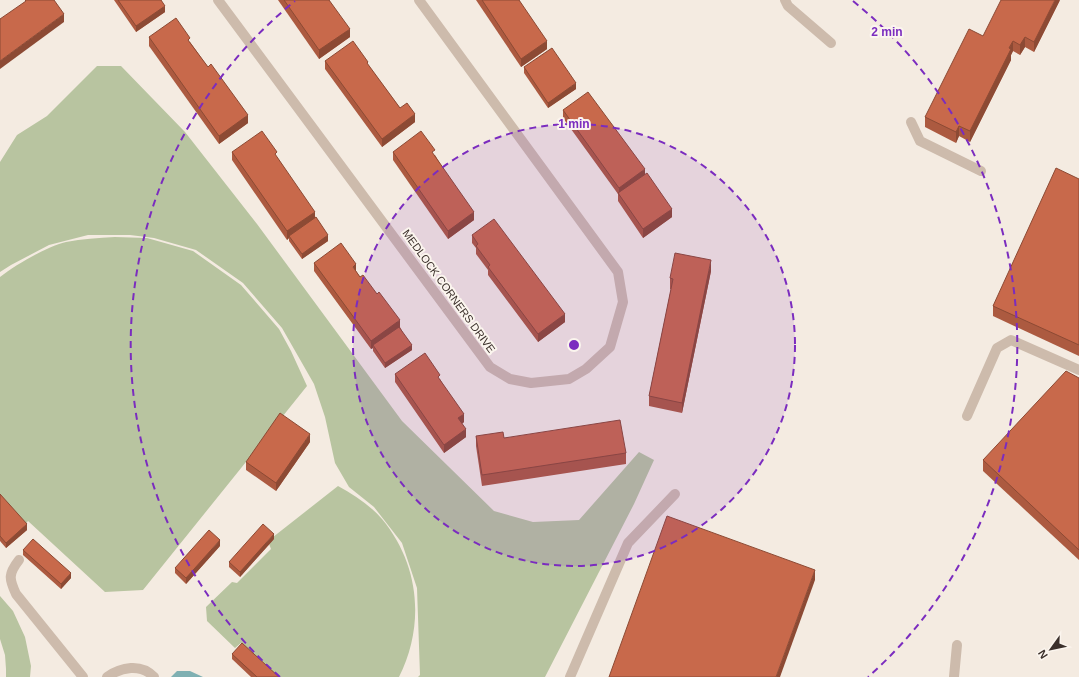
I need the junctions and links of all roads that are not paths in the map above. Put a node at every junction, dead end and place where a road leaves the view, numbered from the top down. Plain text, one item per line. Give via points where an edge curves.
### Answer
1 (218, 0) edge
2 (419, 0) edge
3 (785, 0) edge
4 (831, 43) dead end
5 (911, 122) dead end
6 (981, 171) dead end
7 (1079, 370) edge
8 (967, 416) dead end
9 (675, 494) dead end
10 (19, 560) dead end
11 (957, 645) dead end
12 (83, 677) edge
13 (107, 677) edge
14 (154, 677) edge
15 (570, 677) edge
16 (954, 677) edge

1 - 2 street, MEDLOCK CORNERS DRIVE via 490,367 510,379 531,383 569,379 586,369 610,347 623,302 618,272
3 - 4 street via 788,6
5 - 6 street via 920,140
7 - 8 street via 1011,340 997,348
9 - 15 street via 628,542
10 - 12 street via 12,569 10,582 16,594
11 - 16 street
13 - 14 street via 131,668 142,669

